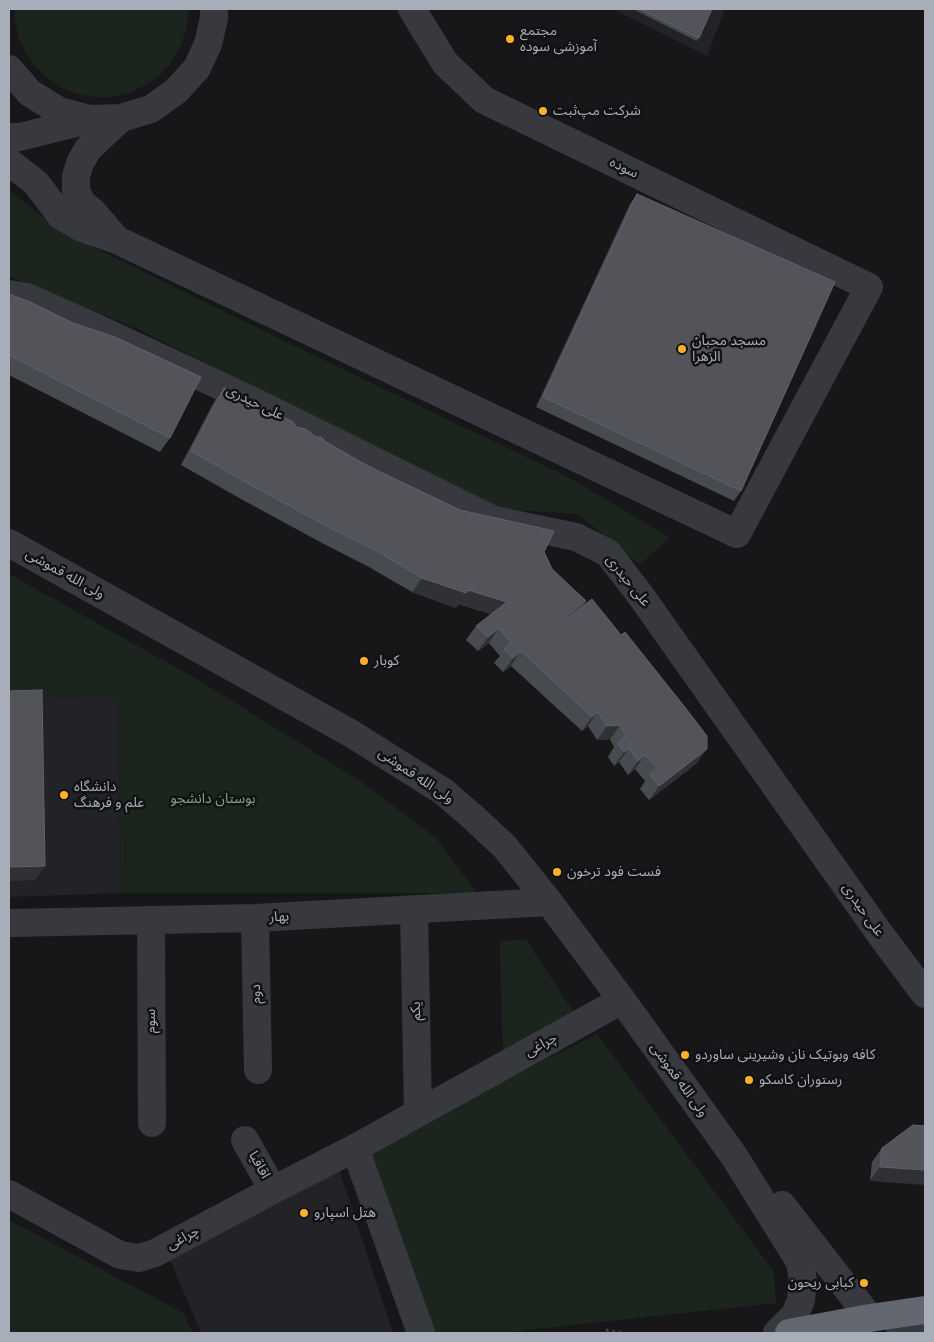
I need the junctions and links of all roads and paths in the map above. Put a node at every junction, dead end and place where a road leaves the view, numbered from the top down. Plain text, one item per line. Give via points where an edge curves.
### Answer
1 (412, 9) edge
2 (215, 12) edge
3 (9, 70) edge
4 (121, 118) junction
5 (90, 119) junction
6 (9, 137) edge
7 (9, 162) edge
8 (117, 240) junction
9 (9, 294) edge
10 (9, 544) edge
11 (550, 902) junction
12 (414, 910) junction
13 (255, 918) junction
14 (151, 920) junction
15 (9, 923) edge
16 (925, 994) edge
17 (622, 1000) junction
18 (258, 1070) dead end
19 (418, 1113) junction
20 (152, 1123) dead end
21 (245, 1140) dead end
22 (355, 1148) junction
23 (734, 1156) junction
24 (273, 1190) junction
25 (9, 1194) edge
26 (925, 1310) edge
27 (870, 1318) junction
28 (925, 1329) edge
29 (605, 1332) edge
30 (421, 1333) edge
31 (626, 1333) edge
32 (777, 1333) edge
33 (789, 1333) edge
34 (900, 1333) edge

1 - 8 street, سوده via 446,63 484,100 869,287 737,534
2 - 4 street via 208,44 197,68 176,91 151,109
3 - 5 street via 30,93 59,111
4 - 5 street
4 - 8 street via 88,149 76,176 76,191 82,203
5 - 6 street
7 - 8 street via 36,184 61,216 80,227
9 - 16 street, علی حیدری via 27,297 106,332 494,520 576,537 608,553 642,596
10 - 11 street, ولی الله قموشی via 352,734 444,792 505,848
11 - 12 street, بهار
11 - 17 street, ولی الله قموشی
12 - 13 street, بهار
12 - 19 street, یکم
13 - 14 street, بهار
13 - 18 street, دوم
14 - 15 street, بهار
14 - 20 street, سوم
17 - 19 street, چراغی
17 - 23 street, ولی الله قموشی
19 - 22 street, چراغی
21 - 24 street, اقاقیا
22 - 24 street, چراغی
22 - 30 street
23 - 27 street, ولی الله قموشی via 785,1209
23 - 32 street, ولی الله قموشی via 800,1262 801,1300 795,1315
24 - 25 street, چراغی via 155,1253 139,1258 120,1255
26 - 27 highway
27 - 33 highway
28 - 34 street
29 - 31 path

